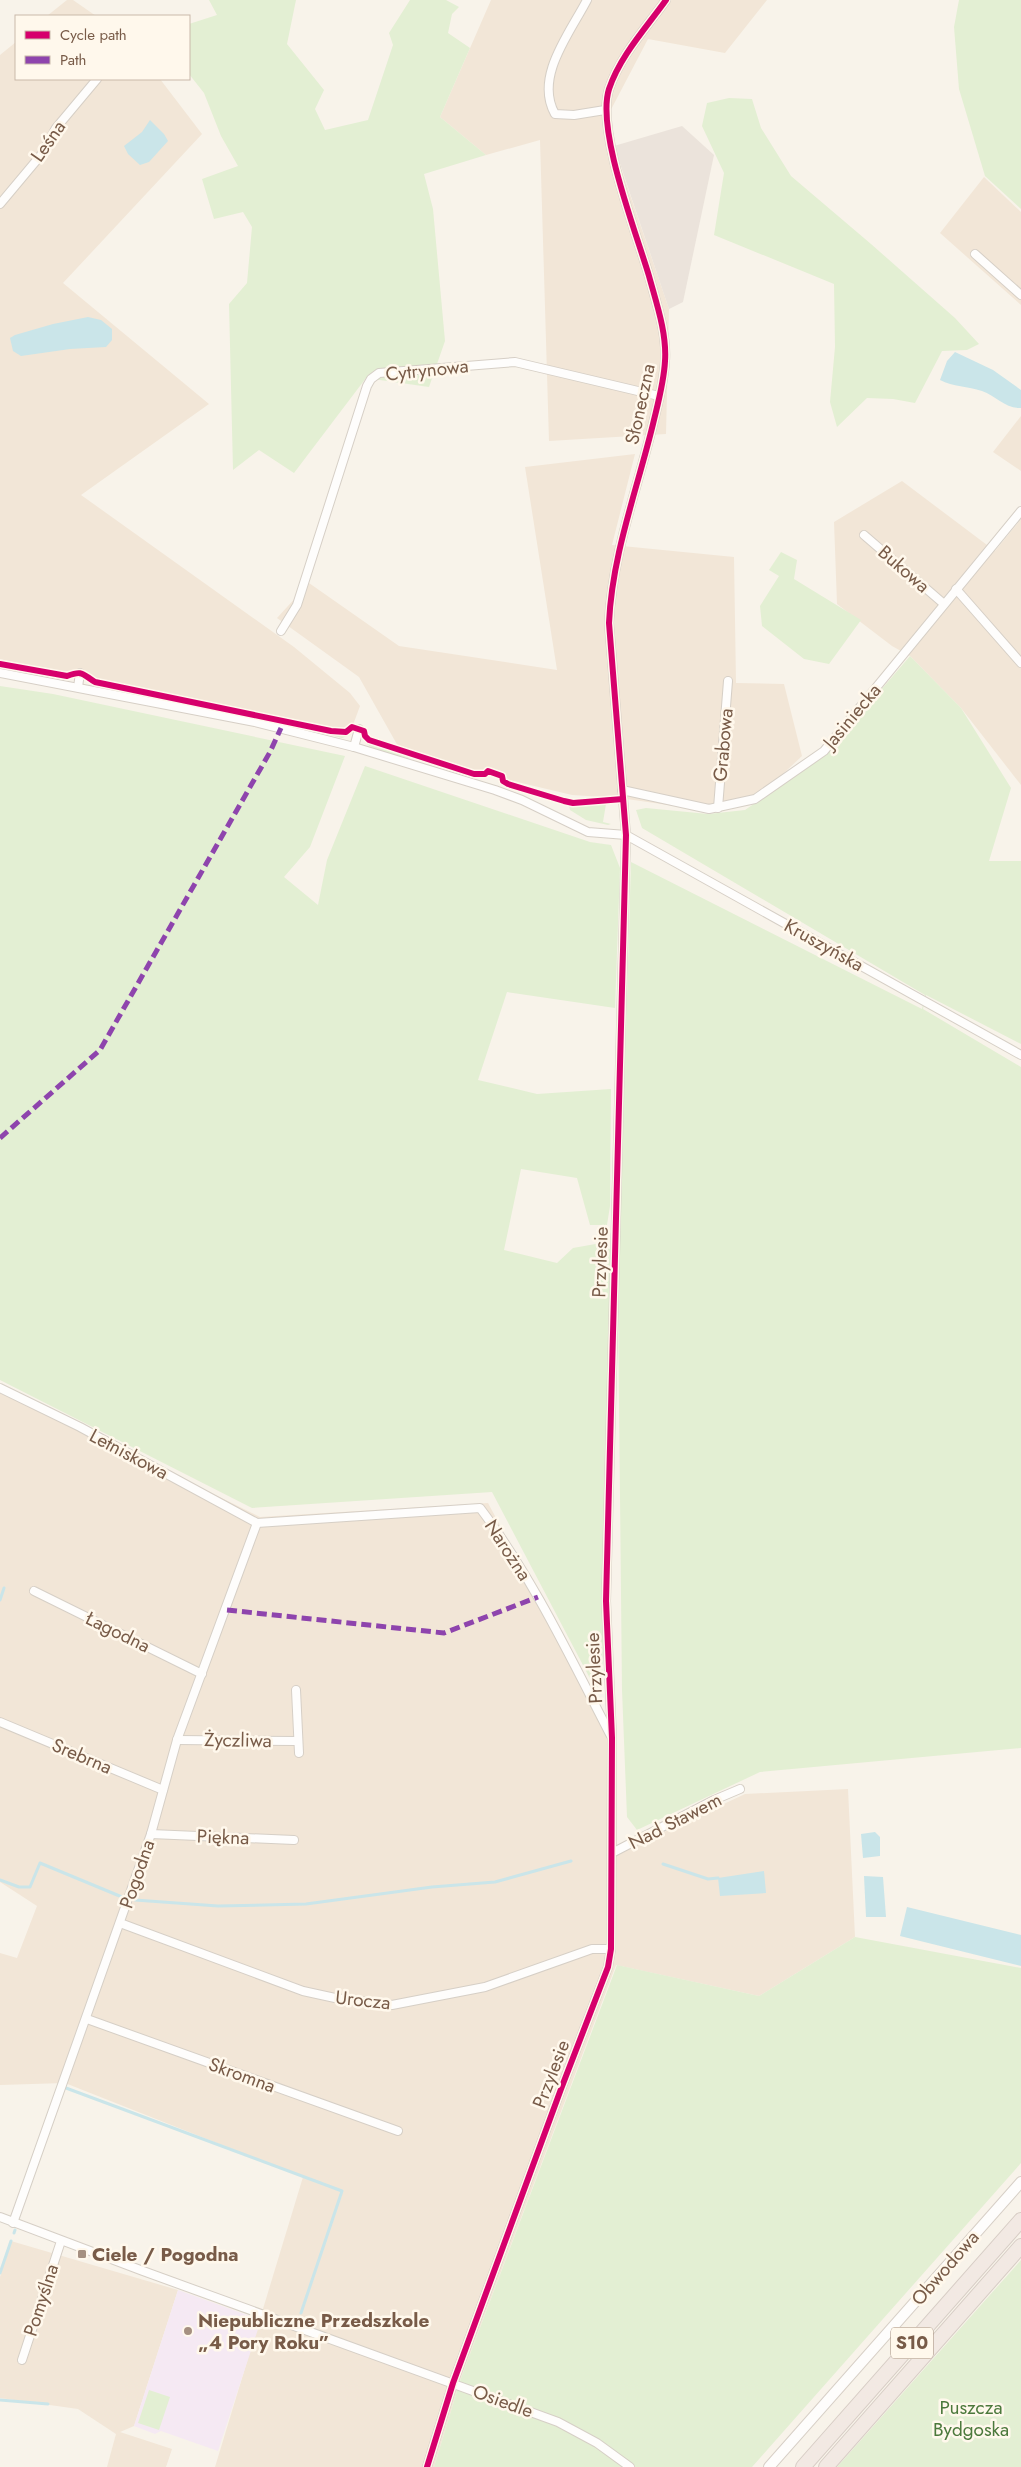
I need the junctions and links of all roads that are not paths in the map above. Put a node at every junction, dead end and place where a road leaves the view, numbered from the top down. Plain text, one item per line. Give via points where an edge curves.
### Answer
1 (587, 0) edge
2 (666, 0) edge
3 (96, 80) edge
4 (605, 110) junction
5 (0, 204) edge
6 (975, 254) dead end
7 (1021, 295) edge
8 (659, 396) junction
9 (1021, 511) edge
10 (864, 535) dead end
11 (956, 589) junction
12 (944, 604) junction
13 (281, 631) dead end
14 (1021, 663) edge
15 (0, 672) edge
16 (80, 673) dead end
17 (728, 681) dead end
18 (78, 687) junction
19 (358, 729) dead end
20 (354, 747) junction
21 (622, 790) junction
22 (718, 808) junction
23 (626, 835) junction
24 (1021, 1055) edge
25 (0, 1388) edge
26 (257, 1523) junction
27 (34, 1590) dead end
28 (202, 1674) junction
29 (296, 1690) dead end
30 (0, 1722) edge
31 (612, 1738) junction
32 (177, 1740) junction
33 (298, 1741) junction
34 (299, 1753) dead end
35 (740, 1789) dead end
36 (163, 1790) junction
37 (151, 1834) junction
38 (294, 1840) dead end
39 (612, 1853) junction
40 (120, 1923) junction
41 (611, 1949) junction
42 (87, 2020) junction
43 (398, 2131) dead end
44 (1021, 2182) edge
45 (0, 2217) edge
46 (1021, 2220) edge
47 (13, 2223) junction
48 (61, 2241) junction
49 (1021, 2246) edge
50 (22, 2360) dead end
51 (453, 2383) junction
52 (427, 2467) edge
53 (630, 2467) edge
54 (769, 2467) edge
55 (803, 2467) edge
56 (826, 2467) edge

1 - 4 street via 555,61 547,85 548,103 555,114 574,115
2 - 4 street, Słoneczna via 615,74
3 - 5 street, Leśna
4 - 8 street, Słoneczna via 611,151 662,326 666,358
6 - 7 street
8 - 13 street, Cytrynowa via 515,362 379,373 367,386 297,605
8 - 21 street, Słoneczna via 620,545 610,606 609,640
9 - 11 street, Jasiniecka
10 - 12 street, Bukowa
11 - 12 street, Jasiniecka
11 - 14 street
12 - 22 street, Jasiniecka via 824,751 756,799
15 - 18 street
16 - 18 street
17 - 22 street, Grabowa
18 - 20 street via 255,722
19 - 20 street
20 - 23 street via 522,800 588,832
21 - 22 street, Jasiniecka via 709,809
21 - 23 street, Słoneczna
23 - 24 street, Kruszyńska
23 - 31 street, Przylesie via 606,1601
25 - 26 street, Letniskowa via 80,1427
26 - 28 street, Pogodna
26 - 31 street, Narożna via 480,1508 498,1531 538,1597
27 - 28 street, Łagodna
28 - 32 street, Pogodna
29 - 33 street, Życzliwa
30 - 36 street, Srebrna
31 - 39 street, Przylesie
32 - 33 street, Życzliwa
32 - 36 street, Pogodna
33 - 34 street, Życzliwa
35 - 39 street, Nad Stawem
36 - 37 street, Pogodna
37 - 38 street, Piękna
37 - 40 street, Pogodna
39 - 41 street, Przylesie
40 - 41 street, Urocza via 303,1991 392,2004 485,1987 592,1950
40 - 42 street, Pogodna
41 - 51 street, Przylesie via 608,1967
42 - 43 street, Skromna
42 - 47 street, Pogodna
44 - 54 street, Obwodowa
45 - 47 street, Osiedle
46 - 55 highway, S10
47 - 48 street, Osiedle
48 - 50 street, Pomyślna
48 - 51 street, Osiedle
49 - 56 highway, S10
51 - 52 street, Przylesie
51 - 53 street, Osiedle via 558,2422 598,2443

